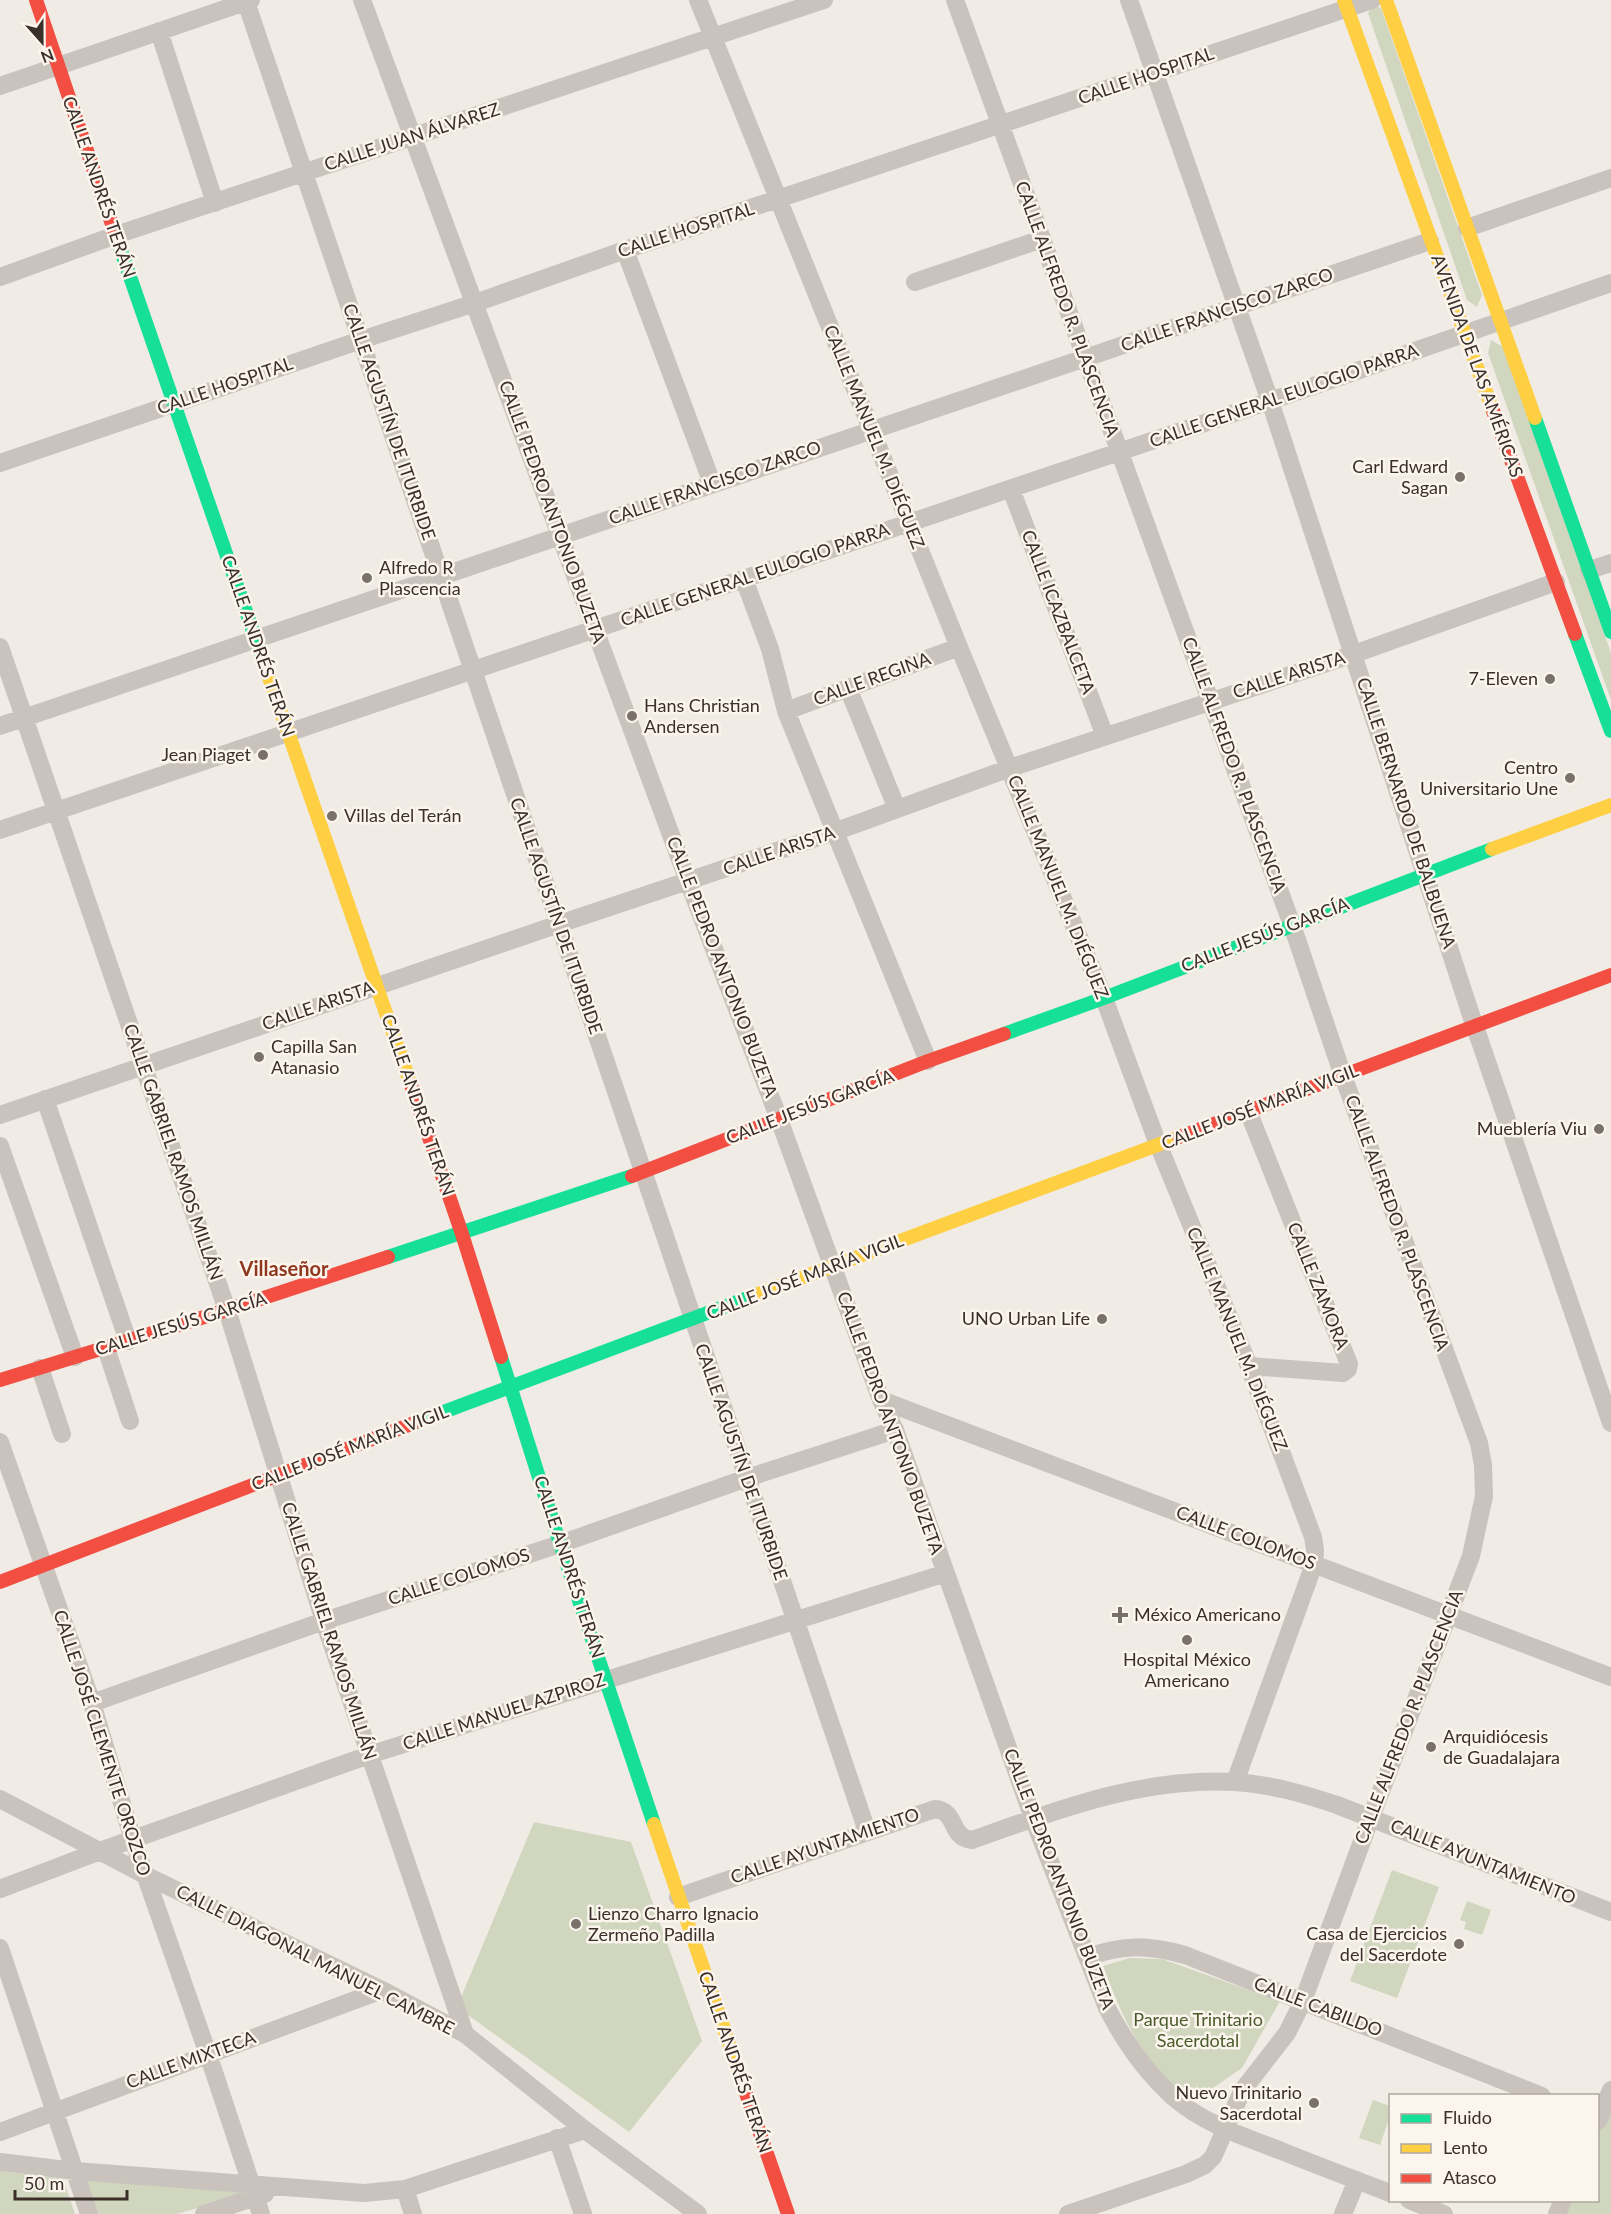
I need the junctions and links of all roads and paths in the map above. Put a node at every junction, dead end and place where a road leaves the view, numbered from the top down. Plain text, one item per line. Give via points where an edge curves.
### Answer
1 (36, 0) edge
2 (362, 0) edge
3 (698, 0) edge
4 (824, 0) edge
5 (955, 0) edge
6 (1129, 0) edge
7 (1372, 0) edge
8 (1386, 0) edge
9 (249, 1) edge
10 (1346, 4) edge
11 (159, 31) junction
12 (712, 37) junction
13 (58, 65) junction
14 (1154, 73) junction
15 (0, 86) edge
16 (1000, 125) junction
17 (413, 138) junction
18 (304, 172) junction
19 (1611, 178) edge
20 (778, 200) junction
21 (215, 203) junction
22 (1467, 228) junction
23 (116, 235) junction
24 (1042, 238) junction
25 (1430, 241) junction
26 (625, 250) junction
27 (0, 277) edge
28 (915, 282) dead end
29 (1611, 283) edge
30 (476, 303) junction
31 (1237, 307) junction
32 (1499, 322) junction
33 (1465, 334) junction
34 (361, 340) junction
35 (1085, 358) junction
36 (1270, 401) junction
37 (173, 404) junction
38 (871, 430) junction
39 (1120, 452) junction
40 (0, 463) edge
41 (712, 483) junction
42 (1011, 489) junction
43 (909, 523) junction
44 (561, 535) junction
45 (1611, 563) edge
46 (1589, 570) junction
47 (441, 578) junction
48 (744, 579) junction
49 (1556, 582) junction
50 (596, 628) junction
51 (1611, 632) edge
52 (255, 640) junction
53 (0, 647) edge
54 (959, 647) junction
55 (1354, 654) junction
56 (473, 672) junction
57 (848, 688) junction
58 (1210, 701) junction
59 (786, 711) junction
60 (23, 719) junction
61 (0, 726) edge
62 (1611, 731) edge
63 (287, 732) junction
64 (1105, 736) junction
65 (1010, 768) junction
66 (1611, 805) edge
67 (897, 809) junction
68 (57, 812) junction
69 (0, 830) edge
70 (834, 832) junction
71 (1426, 873) junction
72 (688, 881) junction
73 (559, 924) junction
74 (1292, 925) junction
75 (1611, 975) edge
76 (378, 986) junction
77 (1104, 998) junction
78 (1475, 1026) junction
79 (928, 1061) junction
80 (143, 1066) junction
81 (1343, 1076) junction
82 (45, 1100) junction
83 (1248, 1111) junction
84 (0, 1115) edge
85 (779, 1119) junction
86 (1158, 1145) junction
87 (0, 1146) edge
88 (643, 1172) junction
89 (462, 1234) junction
90 (832, 1267) junction
91 (226, 1310) junction
92 (693, 1319) junction
93 (128, 1341) junction
94 (106, 1348) junction
95 (75, 1357) junction
96 (1249, 1366) junction
97 (40, 1368) junction
98 (0, 1380) edge
99 (511, 1388) junction
100 (881, 1400) junction
101 (130, 1421) dead end
102 (1611, 1423) edge
103 (895, 1430) junction
104 (62, 1434) dead end
105 (0, 1442) edge
106 (279, 1474) junction
107 (747, 1478) junction
108 (560, 1544) junction
109 (1314, 1564) junction
110 (43, 1566) junction
111 (946, 1573) junction
112 (0, 1582) edge
113 (1448, 1615) junction
114 (795, 1620) junction
115 (324, 1621) junction
116 (1611, 1677) edge
117 (606, 1679) junction
118 (92, 1703) junction
119 (369, 1755) junction
120 (1235, 1782) junction
121 (0, 1799) edge
122 (1371, 1817) junction
123 (1033, 1818) junction
124 (867, 1831) junction
125 (133, 1840) junction
126 (100, 1851) junction
127 (145, 1875) junction
128 (0, 1889) edge
129 (678, 1897) junction
130 (1611, 1912) edge
131 (0, 1948) edge
132 (1088, 1957) junction
133 (382, 1990) junction
134 (1303, 2001) junction
135 (465, 2034) junction
136 (208, 2054) junction
137 (1611, 2090) edge
138 (1537, 2094) edge
139 (55, 2110) junction
140 (1599, 2117) edge
141 (585, 2130) junction
142 (1226, 2130) junction
143 (0, 2132) edge
144 (557, 2139) junction
145 (0, 2162) edge
146 (75, 2171) junction
147 (1357, 2180) junction
148 (405, 2189) junction
149 (1389, 2193) edge
150 (256, 2198) edge
151 (1414, 2202) edge
152 (89, 2214) edge
153 (204, 2214) edge
154 (413, 2214) edge
155 (583, 2214) edge
156 (698, 2214) edge
157 (788, 2214) edge
158 (1068, 2214) edge
159 (1342, 2214) edge
160 (1444, 2214) edge

1 - 13 street, CALLE ANDRÉS TERÁN
2 - 17 street, CALLE PEDRO ANTONIO BUZETA
3 - 12 street, CALLE MANUEL M. DIÉGUEZ
4 - 12 street, CALLE JUAN ÁLVAREZ
5 - 16 street, CALLE ALFREDO R. PLASCENCIA
6 - 14 street, CALLE BERNARDO DE BALBUENA
7 - 10 street, CALLE HOSPITAL
8 - 22 street, AVENIDA DE LAS AMÉRICAS
9 - 11 street
9 - 18 street, CALLE AGUSTÍN DE ITURBIDE
10 - 14 street, CALLE HOSPITAL
10 - 25 street, AVENIDA DE LAS AMÉRICAS
11 - 13 street
11 - 21 street
12 - 17 street, CALLE JUAN ÁLVAREZ
12 - 20 street, CALLE MANUEL M. DIÉGUEZ
13 - 15 street
13 - 23 street, CALLE ANDRÉS TERÁN
14 - 16 street, CALLE HOSPITAL
14 - 31 street, CALLE BERNARDO DE BALBUENA
16 - 20 street, CALLE HOSPITAL
16 - 24 street, CALLE ALFREDO R. PLASCENCIA
17 - 18 street, CALLE JUAN ÁLVAREZ
17 - 30 street, CALLE PEDRO ANTONIO BUZETA
18 - 21 street, CALLE JUAN ÁLVAREZ
18 - 34 street, CALLE AGUSTÍN DE ITURBIDE
19 - 22 street
20 - 26 street, CALLE HOSPITAL
20 - 38 street, CALLE MANUEL M. DIÉGUEZ
21 - 23 street, CALLE JUAN ÁLVAREZ
22 - 32 street, AVENIDA DE LAS AMÉRICAS
23 - 27 street, CALLE JUAN ÁLVAREZ
23 - 37 street, CALLE ANDRÉS TERÁN
24 - 28 street
24 - 35 street, CALLE ALFREDO R. PLASCENCIA
25 - 31 street, CALLE FRANCISCO ZARCO
25 - 33 street, AVENIDA DE LAS AMÉRICAS
26 - 30 street, CALLE HOSPITAL
26 - 41 street
29 - 32 street, CALLE GENERAL EULOGIO PARRA
30 - 34 street, CALLE HOSPITAL
30 - 44 street, CALLE PEDRO ANTONIO BUZETA
31 - 35 street, CALLE FRANCISCO ZARCO
31 - 36 street, CALLE BERNARDO DE BALBUENA
32 - 33 street, CALLE GENERAL EULOGIO PARRA
32 - 46 street, AVENIDA DE LAS AMÉRICAS
33 - 36 street, CALLE GENERAL EULOGIO PARRA
33 - 49 street, AVENIDA DE LAS AMÉRICAS
34 - 37 street, CALLE HOSPITAL
34 - 47 street, CALLE AGUSTÍN DE ITURBIDE
35 - 38 street, CALLE FRANCISCO ZARCO
35 - 39 street, CALLE ALFREDO R. PLASCENCIA
36 - 39 street, CALLE GENERAL EULOGIO PARRA
36 - 55 street, CALLE BERNARDO DE BALBUENA
37 - 40 street, CALLE HOSPITAL
37 - 52 street, CALLE ANDRÉS TERÁN
38 - 41 street, CALLE FRANCISCO ZARCO
38 - 43 street, CALLE MANUEL M. DIÉGUEZ
39 - 42 street, CALLE GENERAL EULOGIO PARRA
39 - 58 street, CALLE ALFREDO R. PLASCENCIA
41 - 44 street, CALLE FRANCISCO ZARCO
42 - 43 street, CALLE GENERAL EULOGIO PARRA
42 - 64 street, CALLE ICAZBALCETA
43 - 48 street, CALLE GENERAL EULOGIO PARRA
43 - 54 street, CALLE MANUEL M. DIÉGUEZ
44 - 47 street, CALLE FRANCISCO ZARCO
44 - 50 street, CALLE PEDRO ANTONIO BUZETA
45 - 46 street
46 - 51 street, AVENIDA DE LAS AMÉRICAS
47 - 52 street, CALLE FRANCISCO ZARCO
47 - 56 street, CALLE AGUSTÍN DE ITURBIDE
48 - 50 street, CALLE GENERAL EULOGIO PARRA
48 - 59 street via 770,649
49 - 55 street, CALLE ARISTA
49 - 62 street, AVENIDA DE LAS AMÉRICAS
50 - 56 street, CALLE GENERAL EULOGIO PARRA
50 - 72 street, CALLE PEDRO ANTONIO BUZETA
52 - 60 street, CALLE FRANCISCO ZARCO
52 - 63 street, CALLE ANDRÉS TERÁN
53 - 60 street, CALLE GABRIEL RAMOS MILLÁN
54 - 57 street, CALLE REGINA
54 - 65 street, CALLE MANUEL M. DIÉGUEZ
55 - 58 street, CALLE ARISTA
55 - 71 street, CALLE BERNARDO DE BALBUENA
56 - 63 street, CALLE GENERAL EULOGIO PARRA
56 - 73 street, CALLE AGUSTÍN DE ITURBIDE
57 - 59 street, CALLE REGINA
57 - 67 street
58 - 64 street, CALLE ARISTA
58 - 74 street, CALLE ALFREDO R. PLASCENCIA
59 - 70 street
60 - 61 street, CALLE FRANCISCO ZARCO
60 - 68 street, CALLE GABRIEL RAMOS MILLÁN
63 - 68 street, CALLE GENERAL EULOGIO PARRA
63 - 76 street, CALLE ANDRÉS TERÁN
64 - 65 street, CALLE ARISTA
65 - 67 street, CALLE ARISTA
65 - 77 street, CALLE MANUEL M. DIÉGUEZ
66 - 71 street, CALLE JESÚS GARCÍA
67 - 70 street, CALLE ARISTA
68 - 69 street, CALLE GENERAL EULOGIO PARRA
68 - 80 street, CALLE GABRIEL RAMOS MILLÁN
70 - 72 street, CALLE ARISTA
70 - 79 street
71 - 74 street, CALLE JESÚS GARCÍA
71 - 78 street, CALLE BERNARDO DE BALBUENA
72 - 73 street, CALLE ARISTA
72 - 85 street, CALLE PEDRO ANTONIO BUZETA
73 - 76 street, CALLE ARISTA
73 - 88 street, CALLE AGUSTÍN DE ITURBIDE
74 - 77 street, CALLE JESÚS GARCÍA
74 - 81 street, CALLE ALFREDO R. PLASCENCIA
75 - 78 street, CALLE JOSÉ MARÍA VIGIL
76 - 80 street, CALLE ARISTA
76 - 89 street, CALLE ANDRÉS TERÁN
77 - 79 street, CALLE JESÚS GARCÍA
77 - 86 street, CALLE MANUEL M. DIÉGUEZ
78 - 81 street, CALLE JOSÉ MARÍA VIGIL
78 - 102 street, CALLE BERNARDO DE BALBUENA
79 - 85 street, CALLE JESÚS GARCÍA
80 - 82 street, CALLE ARISTA
80 - 91 street, CALLE GABRIEL RAMOS MILLÁN
81 - 83 street, CALLE JOSÉ MARÍA VIGIL
81 - 113 street, CALLE ALFREDO R. PLASCENCIA via 1479,1443 1484,1496 1479,1524
82 - 84 street, CALLE ARISTA
82 - 93 street
83 - 86 street, CALLE JOSÉ MARÍA VIGIL
83 - 96 street, CALLE ZAMORA via 1349,1364 1343,1373
85 - 88 street, CALLE JESÚS GARCÍA
85 - 90 street, CALLE PEDRO ANTONIO BUZETA
86 - 90 street, CALLE JOSÉ MARÍA VIGIL
86 - 96 street, CALLE MANUEL M. DIÉGUEZ
87 - 95 street
88 - 89 street, CALLE JESÚS GARCÍA
88 - 92 street, CALLE AGUSTÍN DE ITURBIDE
89 - 91 street, CALLE JESÚS GARCÍA
89 - 99 street, CALLE ANDRÉS TERÁN
90 - 92 street, CALLE JOSÉ MARÍA VIGIL
90 - 100 street, CALLE PEDRO ANTONIO BUZETA
91 - 93 street, CALLE JESÚS GARCÍA
91 - 106 street, CALLE GABRIEL RAMOS MILLÁN
92 - 99 street, CALLE JOSÉ MARÍA VIGIL
92 - 107 street, CALLE AGUSTÍN DE ITURBIDE
93 - 94 street, CALLE JESÚS GARCÍA
94 - 95 street, CALLE JESÚS GARCÍA
94 - 101 street
95 - 97 street, CALLE JESÚS GARCÍA
96 - 109 street, CALLE MANUEL M. DIÉGUEZ via 1313,1536
97 - 98 street, CALLE JESÚS GARCÍA
97 - 104 street
99 - 106 street, CALLE JOSÉ MARÍA VIGIL
99 - 108 street, CALLE ANDRÉS TERÁN
100 - 103 street, CALLE PEDRO ANTONIO BUZETA
100 - 109 street, CALLE COLOMOS
103 - 107 street, CALLE COLOMOS
103 - 111 street, CALLE PEDRO ANTONIO BUZETA
105 - 110 street, CALLE JOSÉ CLEMENTE OROZCO
106 - 110 street, CALLE JOSÉ MARÍA VIGIL
106 - 115 street, CALLE GABRIEL RAMOS MILLÁN
107 - 108 street, CALLE COLOMOS
107 - 114 street, CALLE AGUSTÍN DE ITURBIDE
108 - 115 street, CALLE COLOMOS
108 - 117 street, CALLE ANDRÉS TERÁN
109 - 113 street, CALLE COLOMOS
109 - 120 street, CALLE MANUEL M. DIÉGUEZ
110 - 112 street, CALLE JOSÉ MARÍA VIGIL
110 - 118 street, CALLE JOSÉ CLEMENTE OROZCO
111 - 114 street, CALLE MANUEL AZPIROZ
111 - 123 street, CALLE PEDRO ANTONIO BUZETA
113 - 116 street, CALLE COLOMOS
113 - 122 street, CALLE ALFREDO R. PLASCENCIA
114 - 117 street, CALLE MANUEL AZPIROZ
114 - 124 street, CALLE AGUSTÍN DE ITURBIDE
115 - 118 street, CALLE COLOMOS
115 - 119 street, CALLE GABRIEL RAMOS MILLÁN
117 - 119 street, CALLE MANUEL AZPIROZ
117 - 129 street, CALLE ANDRÉS TERÁN
118 - 125 street, CALLE JOSÉ CLEMENTE OROZCO
119 - 125 street, CALLE MANUEL AZPIROZ
119 - 135 street, CALLE GABRIEL RAMOS MILLÁN
120 - 122 street, CALLE AYUNTAMIENTO via 1296,1792
120 - 123 street, CALLE AYUNTAMIENTO via 1145,1787
121 - 126 street, CALLE DIAGONAL MANUEL CAMBRE
122 - 130 street, CALLE AYUNTAMIENTO
122 - 134 street, CALLE ALFREDO R. PLASCENCIA
123 - 124 street, CALLE AYUNTAMIENTO via 972,1840 958,1833 948,1814 934,1809
123 - 132 street, CALLE PEDRO ANTONIO BUZETA
124 - 129 street, CALLE AYUNTAMIENTO
125 - 126 street, CALLE MANUEL AZPIROZ
125 - 127 street, CALLE JOSÉ CLEMENTE OROZCO
126 - 127 street, CALLE DIAGONAL MANUEL CAMBRE
126 - 128 street, CALLE MANUEL AZPIROZ
127 - 133 street, CALLE DIAGONAL MANUEL CAMBRE
127 - 136 street, CALLE JOSÉ CLEMENTE OROZCO
129 - 157 street, CALLE ANDRÉS TERÁN
131 - 139 street
132 - 134 street, CALLE CABILDO via 1129,1946 1160,1948
132 - 142 street, CALLE PEDRO ANTONIO BUZETA via 1117,2027 1141,2064 1173,2097
133 - 135 street, CALLE DIAGONAL MANUEL CAMBRE
133 - 136 street, CALLE MIXTECA
134 - 138 street, CALLE CABILDO
134 - 142 street, CALLE ALFREDO R. PLASCENCIA via 1287,2033 1242,2091
135 - 141 street, CALLE DIAGONAL MANUEL CAMBRE
136 - 139 street, CALLE MIXTECA
136 - 150 street, CALLE JOSÉ CLEMENTE OROZCO
137 - 140 street
139 - 143 street, CALLE MIXTECA
139 - 146 street
141 - 144 street
141 - 156 street, CALLE DIAGONAL MANUEL CAMBRE
142 - 147 street, CALLE PEDRO ANTONIO BUZETA
142 - 158 street, CALLE ALFREDO R. PLASCENCIA via 1206,2165
144 - 148 street
144 - 155 street
145 - 146 street
146 - 150 street
146 - 152 street
147 - 149 street, CALLE PEDRO ANTONIO BUZETA
147 - 159 street
148 - 150 street via 364,2193 286,2187
148 - 154 street
150 - 153 street
151 - 160 street

